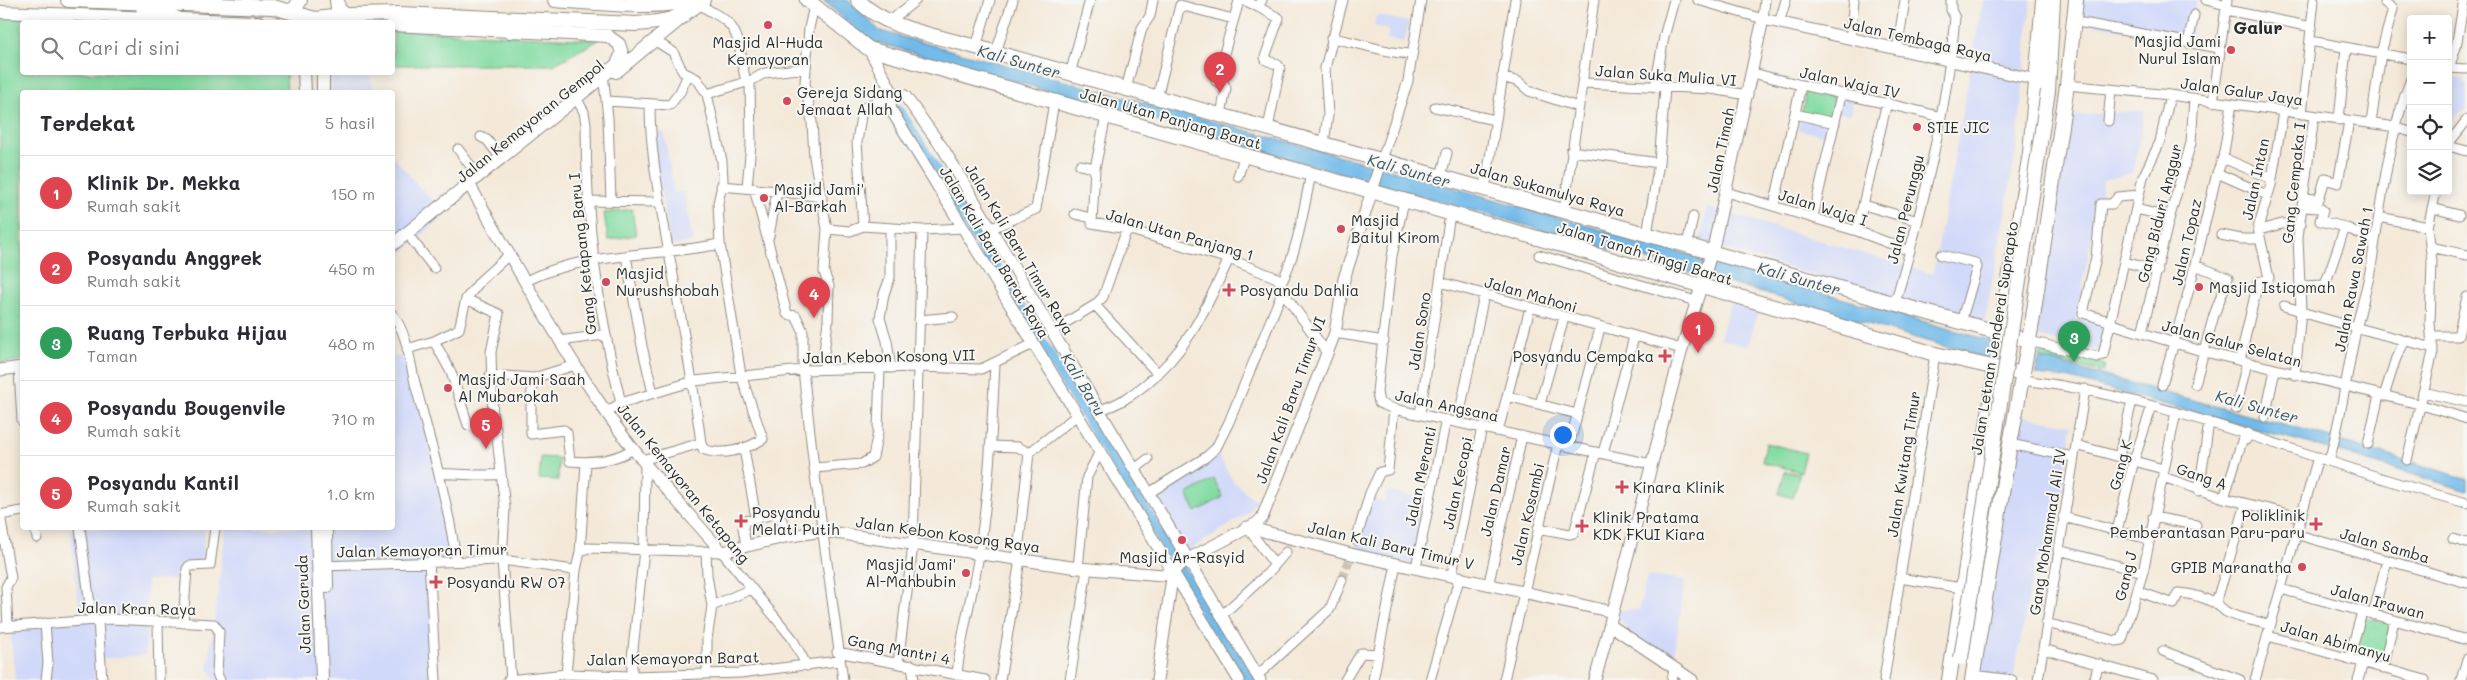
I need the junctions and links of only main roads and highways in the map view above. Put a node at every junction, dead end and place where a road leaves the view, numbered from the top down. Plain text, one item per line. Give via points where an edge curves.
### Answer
1 (68, 0) edge
2 (300, 0) edge
3 (338, 0) edge
4 (562, 0) edge
5 (858, 0) edge
6 (2043, 0) edge
7 (2053, 0) edge
8 (2075, 0) edge
9 (126, 2) junction
10 (603, 2) junction
11 (811, 3) edge
12 (637, 4) junction
13 (695, 4) edge
14 (289, 11) junction
15 (0, 12) edge
16 (345, 15) junction
17 (178, 19) junction
18 (205, 20) edge
19 (396, 20) edge
20 (533, 20) junction
21 (603, 22) junction
22 (636, 24) junction
23 (424, 26) joint
24 (510, 31) junction
25 (304, 75) edge
26 (323, 75) edge
27 (603, 80) junction
28 (305, 90) edge
29 (323, 90) edge
30 (473, 183) junction
31 (1374, 190) joint
32 (395, 243) edge
33 (395, 254) edge
34 (2041, 262) junction
35 (2012, 266) junction
36 (1998, 333) junction
37 (2029, 341) junction
38 (1992, 368) junction
39 (2022, 377) junction
40 (1985, 442) junction
41 (2010, 447) junction
42 (317, 530) edge
43 (326, 530) edge
44 (322, 566) junction
45 (323, 597) junction
46 (1973, 678) edge
47 (322, 680) edge
48 (330, 680) edge
49 (1949, 680) edge
50 (1954, 680) edge

1 - 9 main road
2 - 14 main road
3 - 16 main road via 338,9
4 - 10 main road
5 - 36 main road, Jalan Sukamulya Raya via 889,22
6 - 35 main road, Jalan Letnan Jenderal Suprapto via 2030,152
7 - 50 main road, Jalan Letnan Jenderal Suprapto, bridge via 2048,91 1961,658
8 - 34 main road via 2067,85
9 - 14 main road via 267,7
9 - 17 main road
10 - 12 main road
10 - 21 main road via 609,7 610,14
11 - 31 main road, Jalan Utan Panjang Barat via 866,47
12 - 13 main road
12 - 22 main road via 629,14
13 - 22 main road via 668,22
13 - 27 main road, Jalan Kemayoran Gempol
14 - 16 main road via 314,19
15 - 17 main road
16 - 19 main road
17 - 18 main road
19 - 20 main road
19 - 23 main road
20 - 21 main road
20 - 24 main road
21 - 22 main road
23 - 24 main road
24 - 27 main road, Jalan Kemayoran Gempol via 608,36 619,44 622,53
25 - 28 main road
26 - 29 main road
27 - 30 main road, Jalan Kemayoran Gempol
27 - 30 main road, Jalan Kemayoran Gempol via 579,103
30 - 32 main road, Jalan Kemayoran Gempol
30 - 33 main road, Jalan Kemayoran Gempol
31 - 38 main road, Jalan Tanah Tinggi Barat
34 - 35 main road via 2027,281 2015,278
34 - 37 main road
35 - 36 main road, Jalan Letnan Jenderal Suprapto
36 - 37 main road, Jalan Sukamulya Raya
37 - 39 main road
38 - 39 main road, Jalan Tanah Tinggi Barat
38 - 40 main road, Jalan Letnan Jenderal Suprapto via 1994,380
39 - 41 main road
40 - 41 main road via 1992,439 2003,441
40 - 49 main road, Jalan Letnan Jenderal Suprapto
41 - 46 main road
42 - 44 main road, Jalan Garuda
43 - 44 main road, Jalan Garuda
44 - 45 main road, Jalan Garuda
45 - 47 main road, Jalan Garuda
45 - 48 main road, Jalan Garuda

